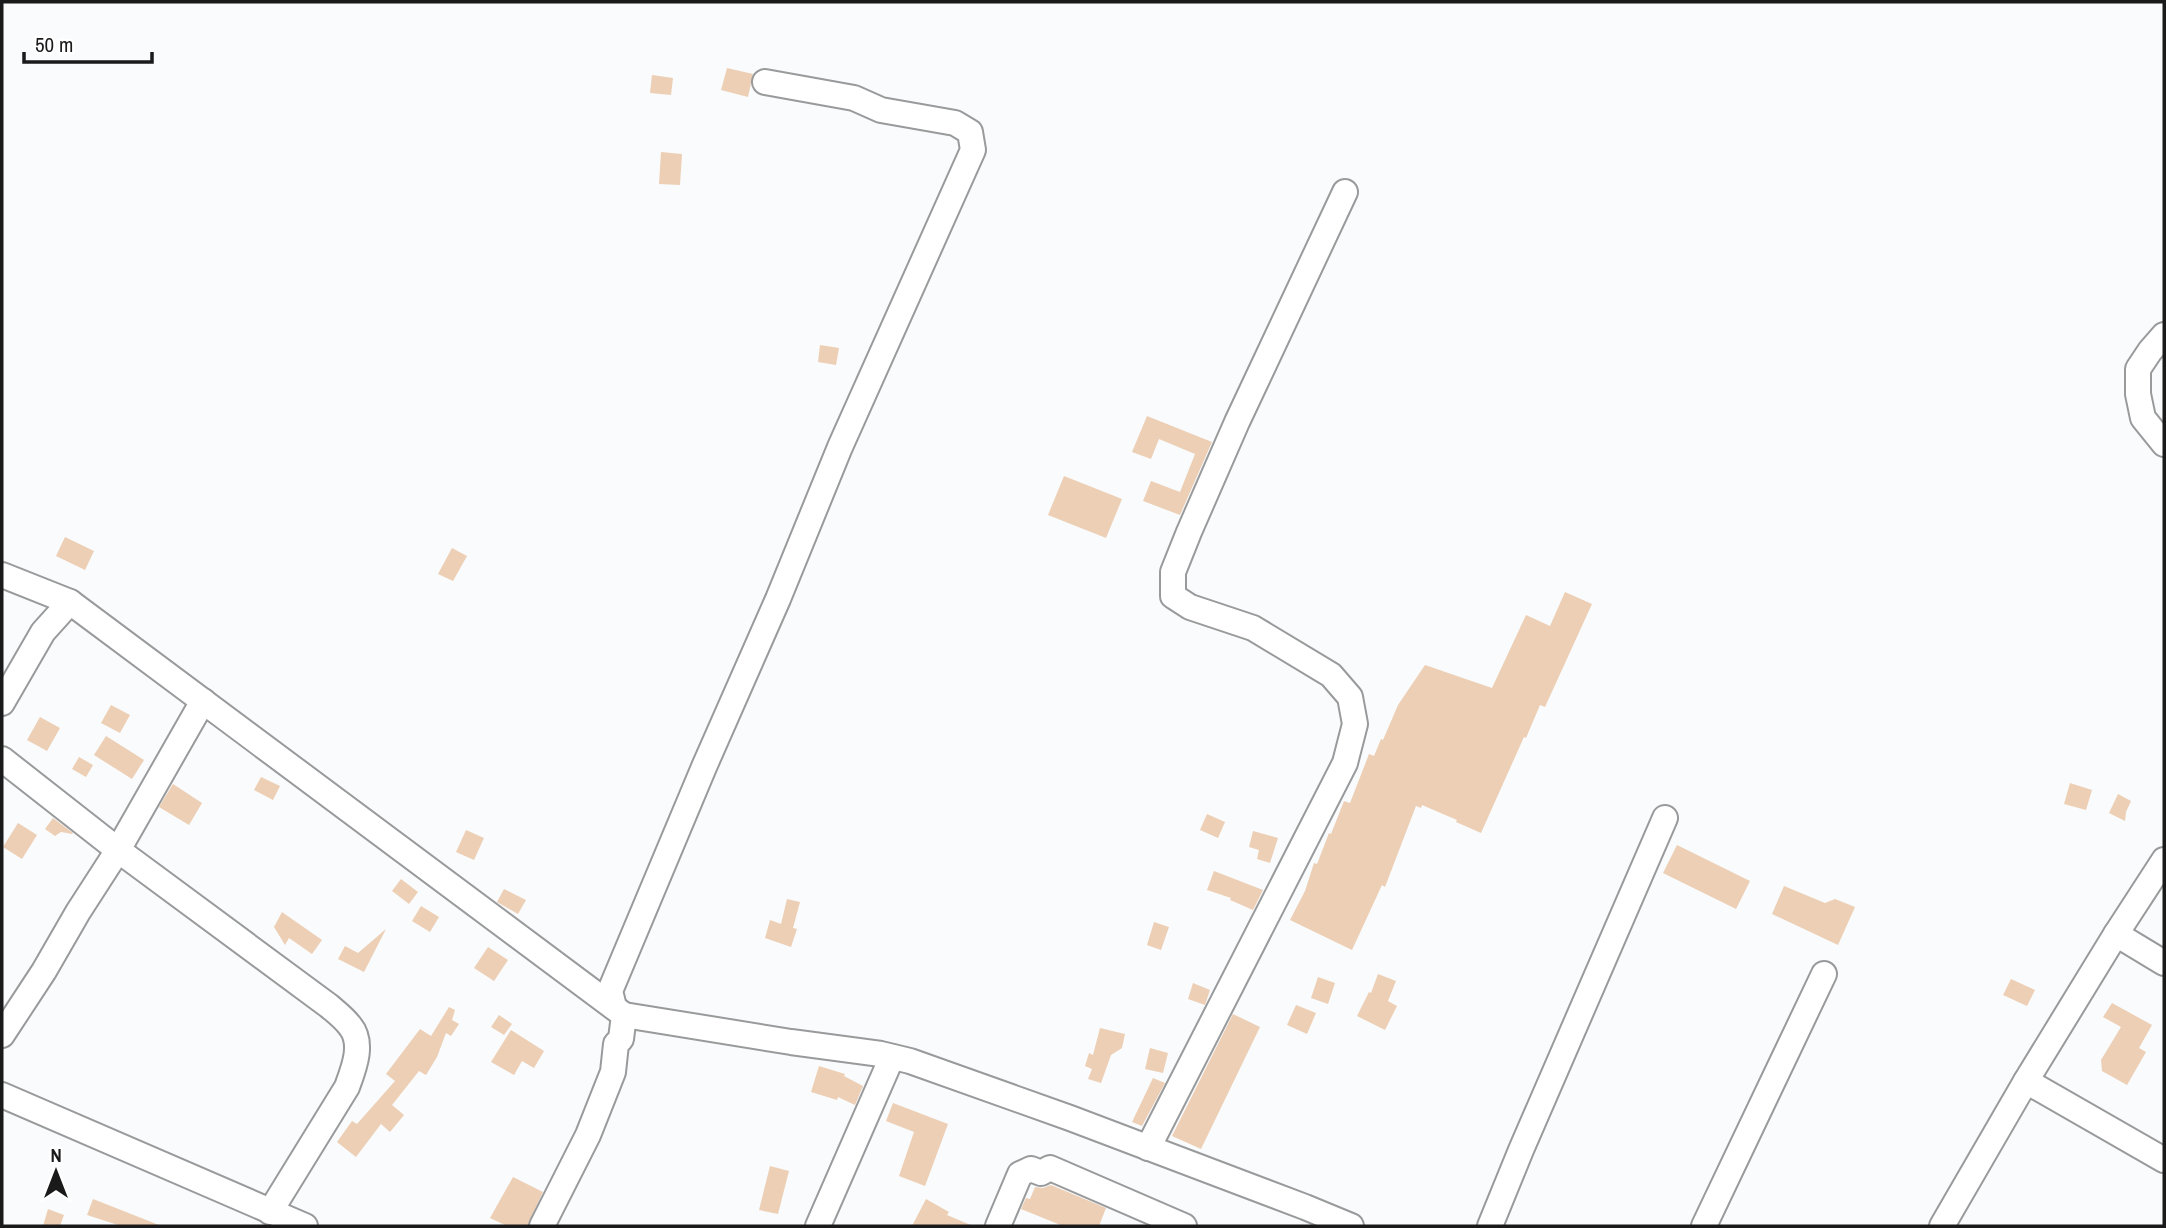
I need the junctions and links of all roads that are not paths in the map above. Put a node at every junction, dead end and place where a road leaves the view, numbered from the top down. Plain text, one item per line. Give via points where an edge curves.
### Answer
1 (765, 82) dead end
2 (1345, 192) dead end
3 (2164, 335) edge
4 (2164, 444) edge
5 (2, 575) edge
6 (70, 602) junction
7 (204, 701) junction
8 (2, 703) edge
9 (2, 759) edge
10 (1665, 818) dead end
11 (118, 850) junction
12 (2164, 860) edge
13 (2116, 934) junction
14 (2164, 963) edge
15 (1824, 974) dead end
16 (619, 1011) junction
17 (2, 1035) edge
18 (892, 1057) junction
19 (2026, 1081) junction
20 (2, 1095) edge
21 (1148, 1147) junction
22 (2164, 1160) edge
23 (270, 1212) junction
24 (305, 1226) edge
25 (542, 1226) edge
26 (818, 1226) edge
27 (998, 1226) edge
28 (1184, 1226) edge
29 (1349, 1226) edge
30 (1490, 1226) edge
31 (1704, 1226) edge
32 (1943, 1226) edge

1 - 16 street via 854,98 881,110 955,124 970,132 974,150 840,447 610,991
2 - 21 street via 1189,532 1173,572 1173,596 1190,607 1253,628 1331,675 1350,697 1355,724 1345,763
3 - 4 street via 2138,369 2138,394 2143,418
5 - 6 street
6 - 7 street
6 - 8 street via 43,632
7 - 11 street
7 - 16 street
9 - 11 street
10 - 30 street
11 - 17 street
11 - 23 street via 329,1006 352,1028 358,1047 347,1087
12 - 13 street
13 - 14 street
13 - 19 street
15 - 31 street
16 - 18 street
16 - 25 street via 621,1039 616,1044 613,1072 588,1135
18 - 21 street
18 - 26 street
19 - 22 street
19 - 32 street
20 - 23 street
21 - 29 street
23 - 24 street
27 - 28 street via 1020,1174 1049,1168

